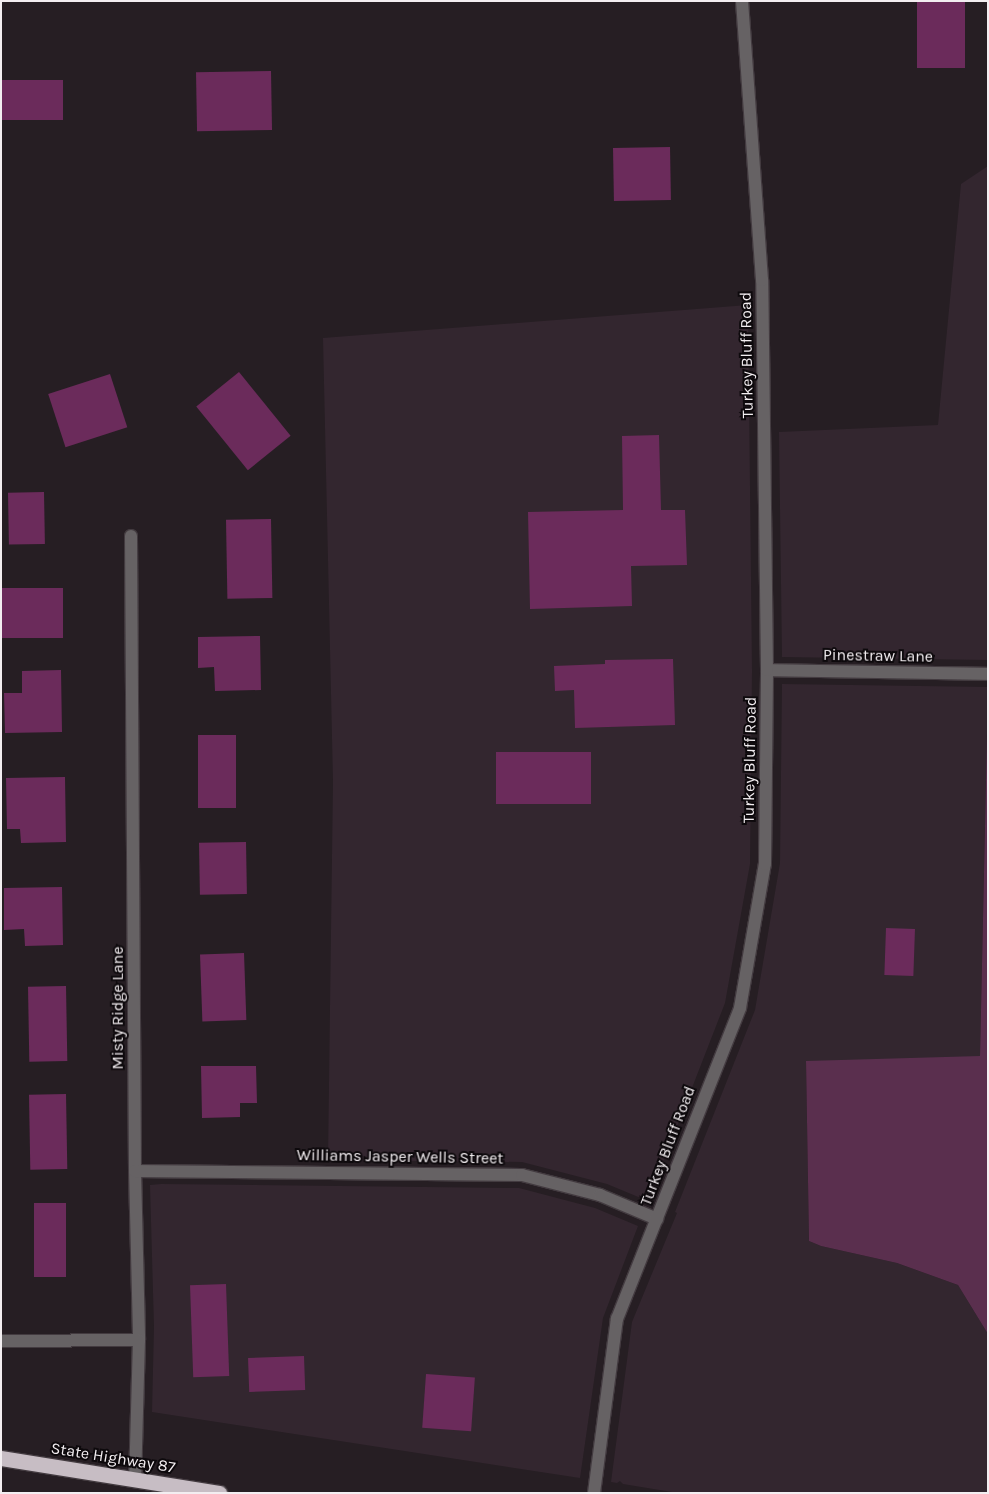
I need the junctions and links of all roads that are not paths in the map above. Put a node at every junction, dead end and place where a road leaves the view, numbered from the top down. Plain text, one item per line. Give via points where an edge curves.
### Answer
1 (742, 1) edge
2 (131, 536) dead end
3 (767, 670) junction
4 (988, 674) edge
5 (135, 1170) junction
6 (657, 1219) junction
7 (139, 1340) junction
8 (1, 1341) edge
9 (1, 1458) edge
10 (135, 1480) junction
11 (219, 1493) edge
12 (594, 1493) edge

1 - 3 street, Turkey Bluff Road via 762,280
2 - 5 street, Misty Ridge Lane
3 - 4 street, Pinestraw Lane
3 - 6 street, Turkey Bluff Road via 765,864 740,1008
5 - 6 street, Williams Jasper Wells Street via 522,1175 600,1196
5 - 7 street, Misty Ridge Lane
6 - 12 street, Turkey Bluff Road via 618,1319
7 - 8 street
7 - 10 street, Misty Ridge Lane
9 - 10 highway, State Highway 87
10 - 11 highway, State Highway 87

